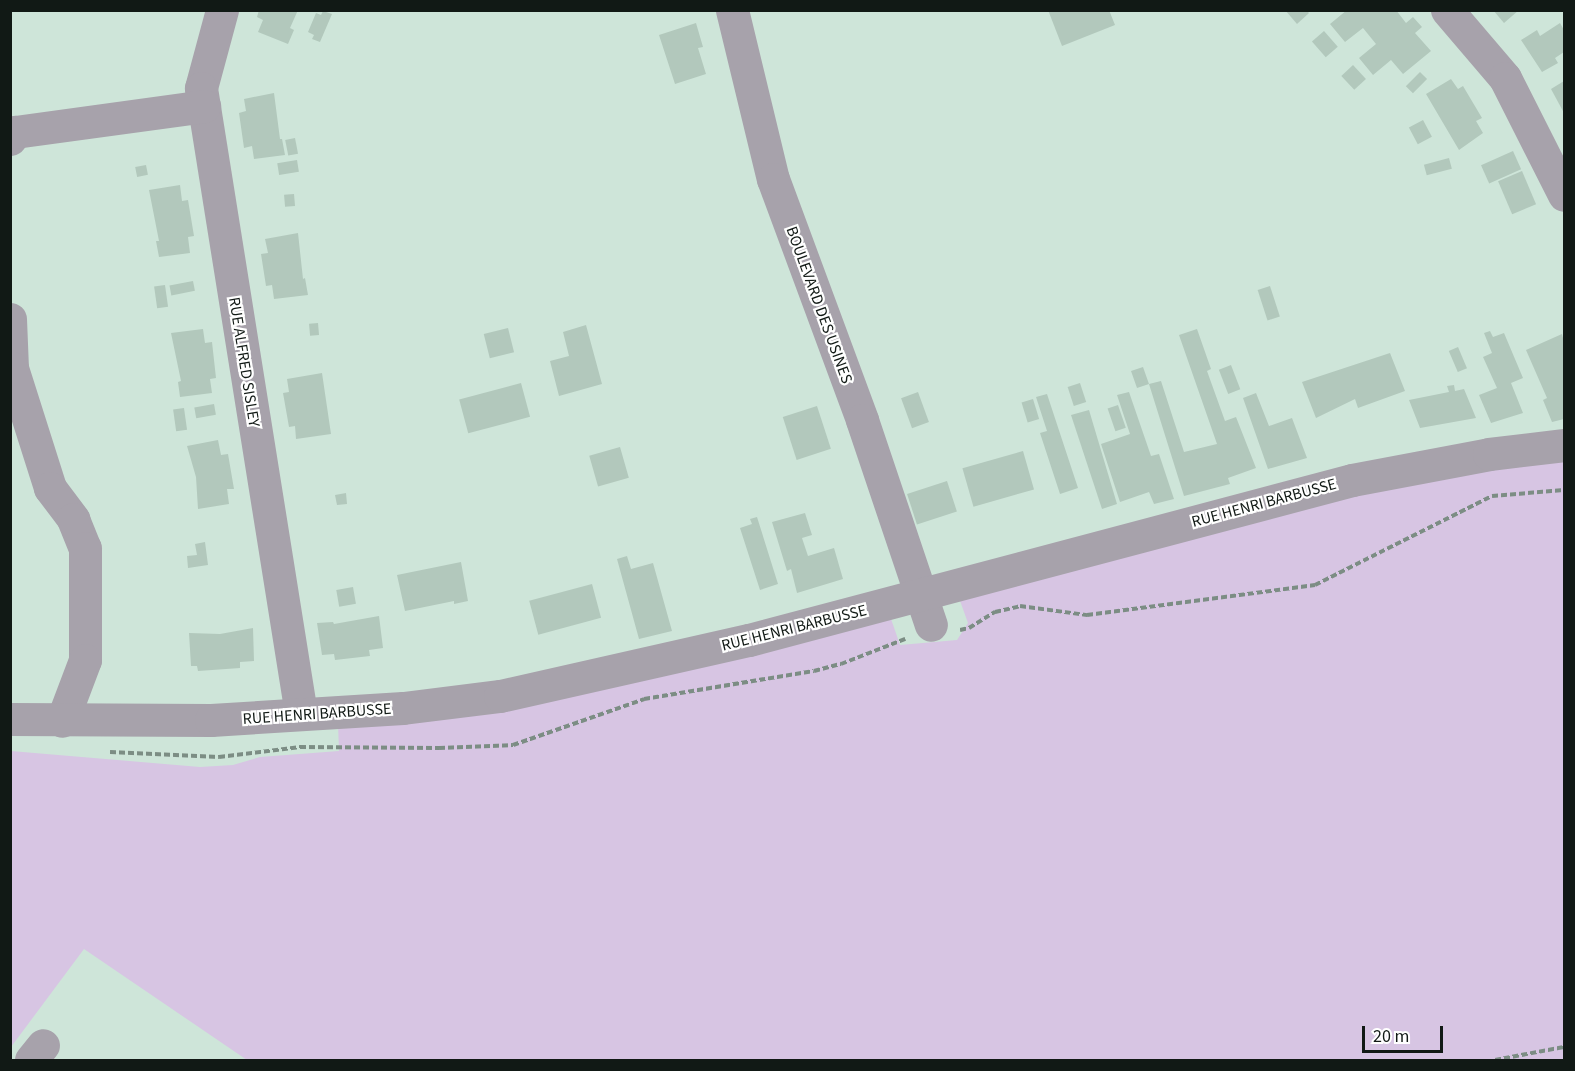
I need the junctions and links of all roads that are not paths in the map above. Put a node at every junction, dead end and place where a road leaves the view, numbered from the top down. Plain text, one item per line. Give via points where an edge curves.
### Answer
1 (222, 10) edge
2 (732, 10) edge
3 (1447, 10) edge
4 (204, 106) junction
5 (10, 139) edge
6 (1564, 195) edge
7 (10, 319) edge
8 (1564, 445) edge
9 (926, 610) junction
10 (301, 714) junction
11 (10, 719) edge
12 (62, 720) junction

1 - 4 street, RUE ALFRED SISLEY via 201,88
2 - 9 street, BOULEVARD DES USINES via 773,179 862,420
3 - 6 street via 1505,78
4 - 5 street via 15,132
4 - 10 street, RUE ALFRED SISLEY
7 - 12 street via 12,368 50,488 73,519 85,548 85,660
8 - 9 street, RUE HENRI BARBUSSE via 1489,454 1352,480
9 - 10 street, RUE HENRI BARBUSSE via 726,645 510,694 403,708
10 - 12 street, RUE HENRI BARBUSSE via 211,720
11 - 12 street, RUE HENRI BARBUSSE

